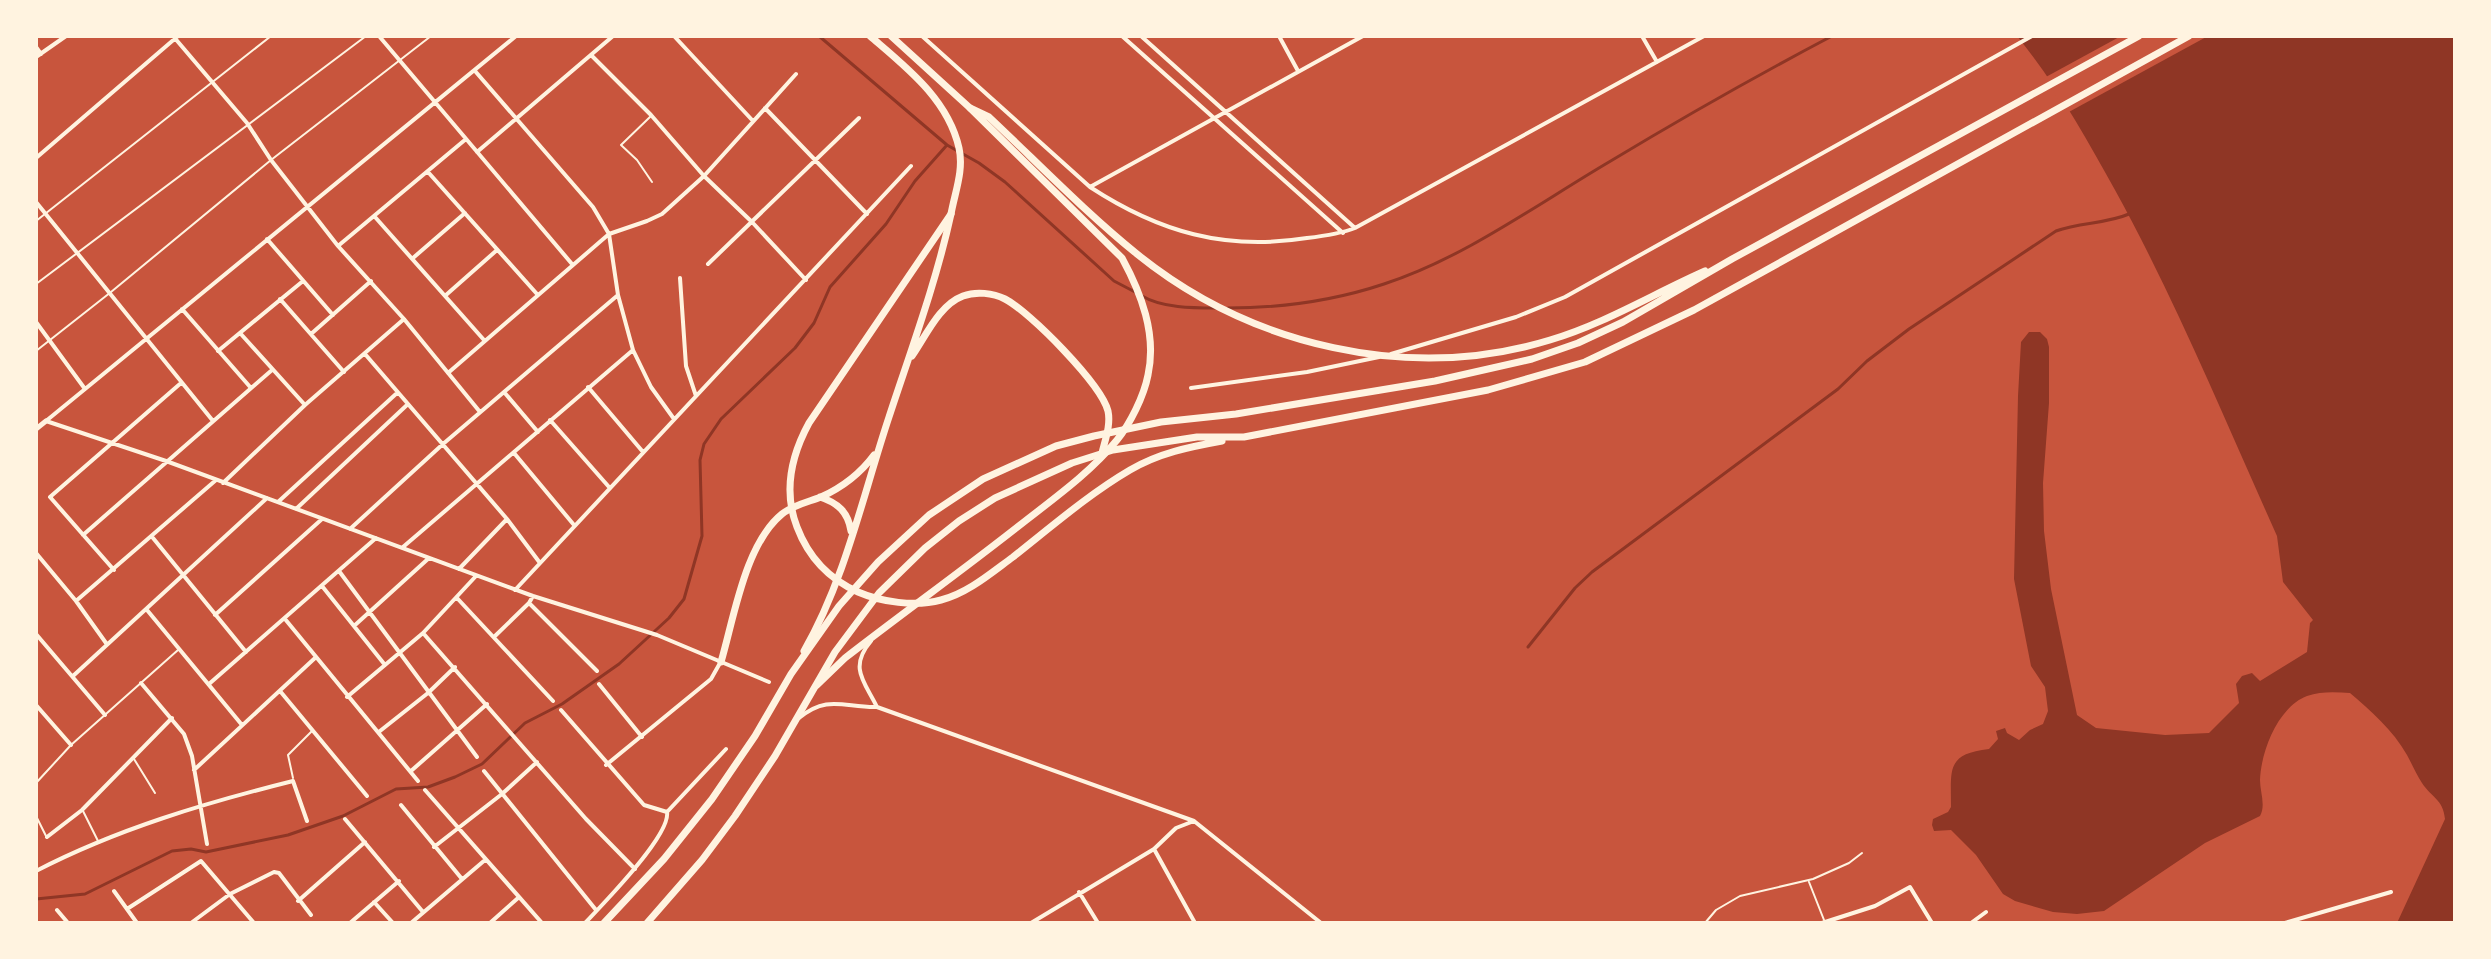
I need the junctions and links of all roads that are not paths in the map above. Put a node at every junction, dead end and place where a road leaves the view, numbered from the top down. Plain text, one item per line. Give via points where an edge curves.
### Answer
1 (66, 36) edge
2 (271, 36) edge
3 (366, 36) edge
4 (379, 36) edge
5 (431, 36) edge
6 (516, 36) edge
7 (613, 36) edge
8 (684, 36) edge
9 (870, 36) edge
10 (891, 36) edge
11 (922, 36) edge
12 (1122, 36) edge
13 (1141, 36) edge
14 (1279, 36) edge
15 (1363, 36) edge
16 (1642, 36) edge
17 (1704, 36) edge
18 (2032, 36) edge
19 (2139, 36) edge
20 (2189, 36) edge
21 (175, 37) edge
22 (676, 38) edge
23 (36, 47) edge
24 (591, 55) junction
25 (38, 56) edge
26 (400, 61) junction
27 (1657, 62) junction
28 (475, 71) junction
29 (1298, 71) junction
30 (796, 74) dead end
31 (214, 82) junction
32 (436, 104) junction
33 (765, 108) junction
34 (970, 108) junction
35 (1223, 111) junction
36 (651, 115) junction
37 (1213, 117) junction
38 (859, 118) dead end
39 (516, 120) junction
40 (753, 121) junction
41 (247, 123) junction
42 (466, 139) junction
43 (477, 152) junction
44 (36, 158) edge
45 (815, 158) junction
46 (271, 160) junction
47 (911, 166) dead end
48 (428, 172) junction
49 (704, 176) junction
50 (652, 182) dead end
51 (1090, 187) junction
52 (36, 202) edge
53 (306, 207) junction
54 (465, 213) junction
55 (46, 214) junction
56 (867, 214) junction
57 (951, 214) junction
58 (375, 217) junction
59 (36, 221) edge
60 (752, 222) junction
61 (1355, 228) junction
62 (1343, 233) junction
63 (609, 234) junction
64 (267, 239) junction
65 (338, 246) junction
66 (497, 250) junction
67 (77, 254) junction
68 (413, 258) junction
69 (1732, 259) junction
70 (572, 264) junction
71 (708, 264) dead end
72 (680, 278) dead end
73 (806, 280) junction
74 (303, 281) junction
75 (371, 281) junction
76 (36, 284) edge
77 (111, 292) junction
78 (537, 294) junction
79 (446, 295) junction
80 (618, 295) junction
81 (280, 299) junction
82 (182, 309) junction
83 (333, 315) junction
84 (404, 319) junction
85 (36, 322) edge
86 (240, 333) junction
87 (311, 334) junction
88 (146, 340) junction
89 (484, 340) junction
90 (49, 341) junction
91 (633, 350) junction
92 (36, 351) edge
93 (218, 351) junction
94 (365, 354) junction
95 (905, 367) junction
96 (272, 370) junction
97 (344, 372) junction
98 (448, 373) junction
99 (181, 383) junction
100 (588, 387) junction
101 (251, 388) junction
102 (1191, 388) dead end
103 (85, 389) junction
104 (504, 392) junction
105 (397, 393) junction
106 (696, 396) junction
107 (408, 404) junction
108 (305, 405) junction
109 (480, 412) junction
110 (36, 417) edge
111 (674, 419) junction
112 (550, 420) junction
113 (46, 421) junction
114 (213, 421) junction
115 (36, 429) edge
116 (538, 432) junction
117 (1244, 437) junction
118 (113, 442) junction
119 (443, 444) junction
120 (879, 448) junction
121 (643, 452) junction
122 (514, 453) junction
123 (1101, 455) junction
124 (166, 461) junction
125 (216, 480) junction
126 (223, 483) junction
127 (476, 484) junction
128 (610, 488) junction
129 (820, 497) junction
130 (267, 498) junction
131 (278, 502) junction
132 (296, 509) junction
133 (322, 519) junction
134 (507, 519) junction
135 (574, 525) junction
136 (350, 529) junction
137 (851, 534) junction
138 (83, 535) junction
139 (153, 538) junction
140 (376, 538) junction
141 (403, 547) junction
142 (36, 553) edge
143 (429, 558) junction
144 (540, 563) junction
145 (459, 569) junction
146 (114, 570) junction
147 (339, 571) junction
148 (183, 575) junction
149 (476, 575) junction
150 (322, 586) junction
151 (515, 590) junction
152 (533, 596) junction
153 (457, 598) junction
154 (76, 601) junction
155 (529, 603) junction
156 (146, 609) junction
157 (370, 613) junction
158 (215, 615) junction
159 (285, 618) junction
160 (354, 626) junction
161 (878, 632) junction
162 (423, 633) junction
163 (36, 634) edge
164 (494, 637) junction
165 (41, 641) junction
166 (107, 644) junction
167 (36, 645) edge
168 (180, 648) junction
169 (246, 652) junction
170 (400, 655) junction
171 (315, 658) junction
172 (721, 662) junction
173 (386, 666) junction
174 (455, 667) junction
175 (597, 671) dead end
176 (791, 674) junction
177 (73, 676) junction
178 (769, 682) dead end
179 (141, 683) junction
180 (209, 684) junction
181 (599, 684) dead end
182 (813, 689) junction
183 (280, 691) junction
184 (428, 693) junction
185 (347, 697) junction
186 (553, 701) dead end
187 (488, 703) junction
188 (36, 705) edge
189 (877, 707) junction
190 (561, 710) dead end
191 (105, 715) junction
192 (172, 718) junction
193 (796, 721) junction
194 (242, 725) junction
195 (313, 730) junction
196 (380, 731) junction
197 (458, 732) junction
198 (642, 737) junction
199 (71, 745) junction
200 (726, 749) dead end
201 (477, 757) dead end
202 (133, 758) junction
203 (538, 761) junction
204 (606, 765) junction
205 (194, 770) junction
206 (411, 771) junction
207 (484, 771) dead end
208 (293, 781) junction
209 (418, 781) dead end
210 (36, 783) edge
211 (425, 790) dead end
212 (155, 793) dead end
213 (502, 794) junction
214 (367, 796) dead end
215 (200, 805) junction
216 (401, 805) dead end
217 (82, 810) junction
218 (667, 812) junction
219 (36, 816) edge
220 (345, 819) dead end
221 (307, 821) dead end
222 (1194, 821) junction
223 (457, 828) junction
224 (47, 837) joint
225 (365, 842) junction
226 (99, 843) junction
227 (207, 844) dead end
228 (434, 847) junction
229 (1154, 849) junction
230 (1862, 853) dead end
231 (485, 860) junction
232 (635, 869) junction
233 (36, 871) edge
234 (462, 879) junction
235 (399, 881) junction
236 (1808, 881) junction
237 (114, 891) dead end
238 (1079, 892) junction
239 (2391, 892) dead end
240 (230, 894) junction
241 (519, 898) junction
242 (298, 901) junction
243 (374, 902) junction
244 (127, 909) junction
245 (57, 910) dead end
246 (596, 910) junction
247 (423, 912) junction
248 (1986, 912) dead end
249 (311, 915) dead end
250 (68, 923) edge
251 (137, 923) edge
252 (191, 923) edge
253 (254, 923) edge
254 (350, 923) edge
255 (393, 923) edge
256 (411, 923) edge
257 (490, 923) edge
258 (542, 923) edge
259 (585, 923) edge
260 (604, 923) edge
261 (647, 923) edge
262 (1031, 923) edge
263 (1098, 923) edge
264 (1195, 923) edge
265 (1321, 923) edge
266 (1705, 923) edge
267 (1824, 923) edge
268 (1932, 923) edge
269 (1971, 923) edge
270 (2285, 923) edge

1 - 25 street
2 - 31 lane
3 - 41 lane
4 - 26 street
5 - 26 lane
6 - 28 street
7 - 24 street
8 - 22 lane
9 - 57 main road via 912,72 954,130 960,173
10 - 34 main road
11 - 51 street
12 - 37 street
13 - 35 street
14 - 29 street
15 - 29 street
16 - 27 street
17 - 27 street
18 - 102 street via 1565,297 1516,317 1360,362
19 - 69 main road
20 - 117 main road via 1694,310 1585,362 1488,390
21 - 31 street
21 - 44 street
22 - 40 street
23 - 25 street
24 - 36 street
24 - 39 street
26 - 32 street
26 - 46 lane
27 - 61 street
28 - 32 street
28 - 39 street
29 - 35 street
30 - 33 street
31 - 41 street
31 - 55 lane
32 - 42 street
32 - 53 street
33 - 40 street
33 - 45 street
34 - 69 main road via 989,117 1136,253 1213,302 1280,333 1348,351 1430,358 1499,352 1571,334
34 - 123 main road via 1107,241 1133,277 1146,314 1148,374 1117,440
35 - 37 street
35 - 61 street
36 - 49 street
36 - 50 lane via 621,145
37 - 51 street
37 - 62 street
38 - 45 street
39 - 43 street
39 - 63 street via 593,207
40 - 49 street
41 - 46 street
41 - 67 lane
42 - 43 street
42 - 48 street
43 - 70 street
45 - 56 street
45 - 60 street
46 - 53 street
46 - 77 lane
47 - 56 street
48 - 54 street
48 - 58 street
49 - 60 street
49 - 63 street via 662,214
51 - 62 street via 1173,230 1212,239 1286,242
52 - 55 street
53 - 64 street
53 - 65 street
54 - 66 street
54 - 68 street
55 - 59 lane
55 - 67 street
56 - 73 street
57 - 95 main road
57 - 117 main road via 795,451 792,511 805,544 838,581 885,600 925,603 951,597 1128,471 1176,450
58 - 65 street
58 - 68 street
60 - 71 street
60 - 73 street
61 - 62 street
63 - 70 street
63 - 80 street
64 - 74 street
64 - 82 street
65 - 75 street
66 - 78 street
66 - 79 street
67 - 76 lane
67 - 77 street
68 - 79 street
69 - 176 main road via 1578,343 1486,372 1161,422 1056,446 983,479 929,515 839,606
70 - 78 street
72 - 106 street via 686,366
73 - 106 street
74 - 81 street
74 - 83 street
75 - 83 street
75 - 84 street
77 - 88 street
77 - 90 lane
78 - 89 street
79 - 89 street
80 - 91 street
80 - 104 street
81 - 86 street
81 - 87 street
82 - 88 street
82 - 93 street
83 - 87 street
84 - 94 street
84 - 98 street
85 - 90 street
86 - 93 street
86 - 96 street
87 - 97 street
88 - 99 street
88 - 103 street
89 - 98 street
90 - 92 lane
90 - 103 street
91 - 100 street
91 - 111 street
93 - 101 street
94 - 97 street
94 - 105 street
95 - 120 main road
95 - 123 main road via 947,306 976,294 1006,300 1033,319 1107,407
96 - 101 street
96 - 108 street
97 - 108 street
98 - 109 street
99 - 114 street
99 - 118 street
100 - 112 street
100 - 121 street
101 - 114 street
103 - 113 street
104 - 109 street
104 - 116 street
105 - 107 street
105 - 131 street
106 - 111 street
107 - 119 street
107 - 132 street
108 - 126 street
109 - 119 street
110 - 113 street
111 - 121 street
112 - 116 street
112 - 128 street
113 - 115 street
113 - 118 street
114 - 124 street
116 - 122 street
117 - 182 main road via 1197,437 1113,450 995,498 959,521 894,577
118 - 124 street
118 - 138 street via 50,497
119 - 127 street
119 - 136 street
120 - 129 main road via 843,485
120 - 137 main road
121 - 128 street
122 - 127 street
122 - 135 street
123 - 161 main road via 1066,489
124 - 125 street
124 - 138 street
125 - 126 street
125 - 139 street
126 - 130 street
127 - 134 street
127 - 141 street
128 - 135 street
129 - 137 main road via 843,510
129 - 172 main road via 782,514 766,531 752,556
130 - 131 street
130 - 148 street
131 - 132 street
132 - 133 street
133 - 136 street
133 - 158 street
134 - 144 street
134 - 145 street
135 - 144 street
136 - 140 street
137 - 176 main road via 812,636
138 - 146 street
139 - 146 street
139 - 148 street
140 - 141 street
140 - 147 street
141 - 143 street
142 - 154 street
143 - 145 street
143 - 157 street
144 - 151 street
145 - 149 street
146 - 154 street
147 - 150 street
147 - 157 street
148 - 156 street
148 - 158 street
149 - 151 street
149 - 153 street
150 - 159 street
150 - 160 street
151 - 152 street
152 - 155 street
152 - 172 street via 657,635
153 - 162 street
153 - 164 street
154 - 166 street
155 - 164 street
155 - 175 street
156 - 166 street
156 - 168 street
157 - 160 street
157 - 170 street
158 - 169 street
159 - 169 street
159 - 171 street
160 - 173 street
161 - 182 main road
161 - 189 street via 860,662 860,676
162 - 170 street
162 - 174 street
163 - 165 street
164 - 186 street
165 - 167 street
165 - 177 street
166 - 177 street
168 - 179 lane
168 - 180 street
169 - 180 street
170 - 173 street
170 - 184 street
171 - 183 street
171 - 185 street
172 - 178 street
172 - 198 street via 711,679
173 - 185 street
174 - 184 street
174 - 187 street
176 - 260 main road via 712,799
177 - 191 street
179 - 191 lane
179 - 192 street
180 - 194 street
181 - 198 street
182 - 193 main road
183 - 194 street
183 - 195 street
184 - 196 street
184 - 197 street
185 - 196 street
187 - 197 street
187 - 203 street
188 - 199 street
189 - 193 street via 832,702
189 - 222 street
190 - 204 street
191 - 199 lane
192 - 202 street
192 - 205 street via 184,734
193 - 261 main road via 735,816
194 - 205 street
195 - 208 lane via 288,755
195 - 214 street
196 - 206 street
197 - 201 street
197 - 206 street
198 - 204 street
199 - 210 lane
200 - 218 street
202 - 212 lane
202 - 217 street
203 - 213 street
203 - 232 street
204 - 218 street via 647,808
205 - 215 street
206 - 209 street
207 - 213 street
208 - 215 street
208 - 221 street
211 - 223 street
213 - 223 street
213 - 246 street
215 - 226 street
215 - 227 street
216 - 228 street
217 - 224 street
217 - 226 lane
218 - 232 street via 660,834
219 - 224 lane
220 - 225 street
222 - 229 street via 1176,828
222 - 265 street
223 - 228 street
223 - 231 street
225 - 235 street
225 - 242 street
226 - 233 street
228 - 234 street
229 - 238 street
229 - 264 street
230 - 236 lane
231 - 234 street
231 - 241 street
232 - 246 street
234 - 247 street
235 - 243 street
235 - 247 street
236 - 266 lane via 1740,896
236 - 267 lane
237 - 244 street
238 - 262 street
238 - 263 street
239 - 270 street
240 - 242 street via 279,873
240 - 244 street via 201,861
240 - 252 street
240 - 253 street
241 - 257 street
241 - 258 street
242 - 249 street
243 - 254 street
243 - 255 street
244 - 251 street
245 - 250 street
246 - 259 street
247 - 256 street
248 - 269 street
267 - 268 street via 1875,906 1910,887

